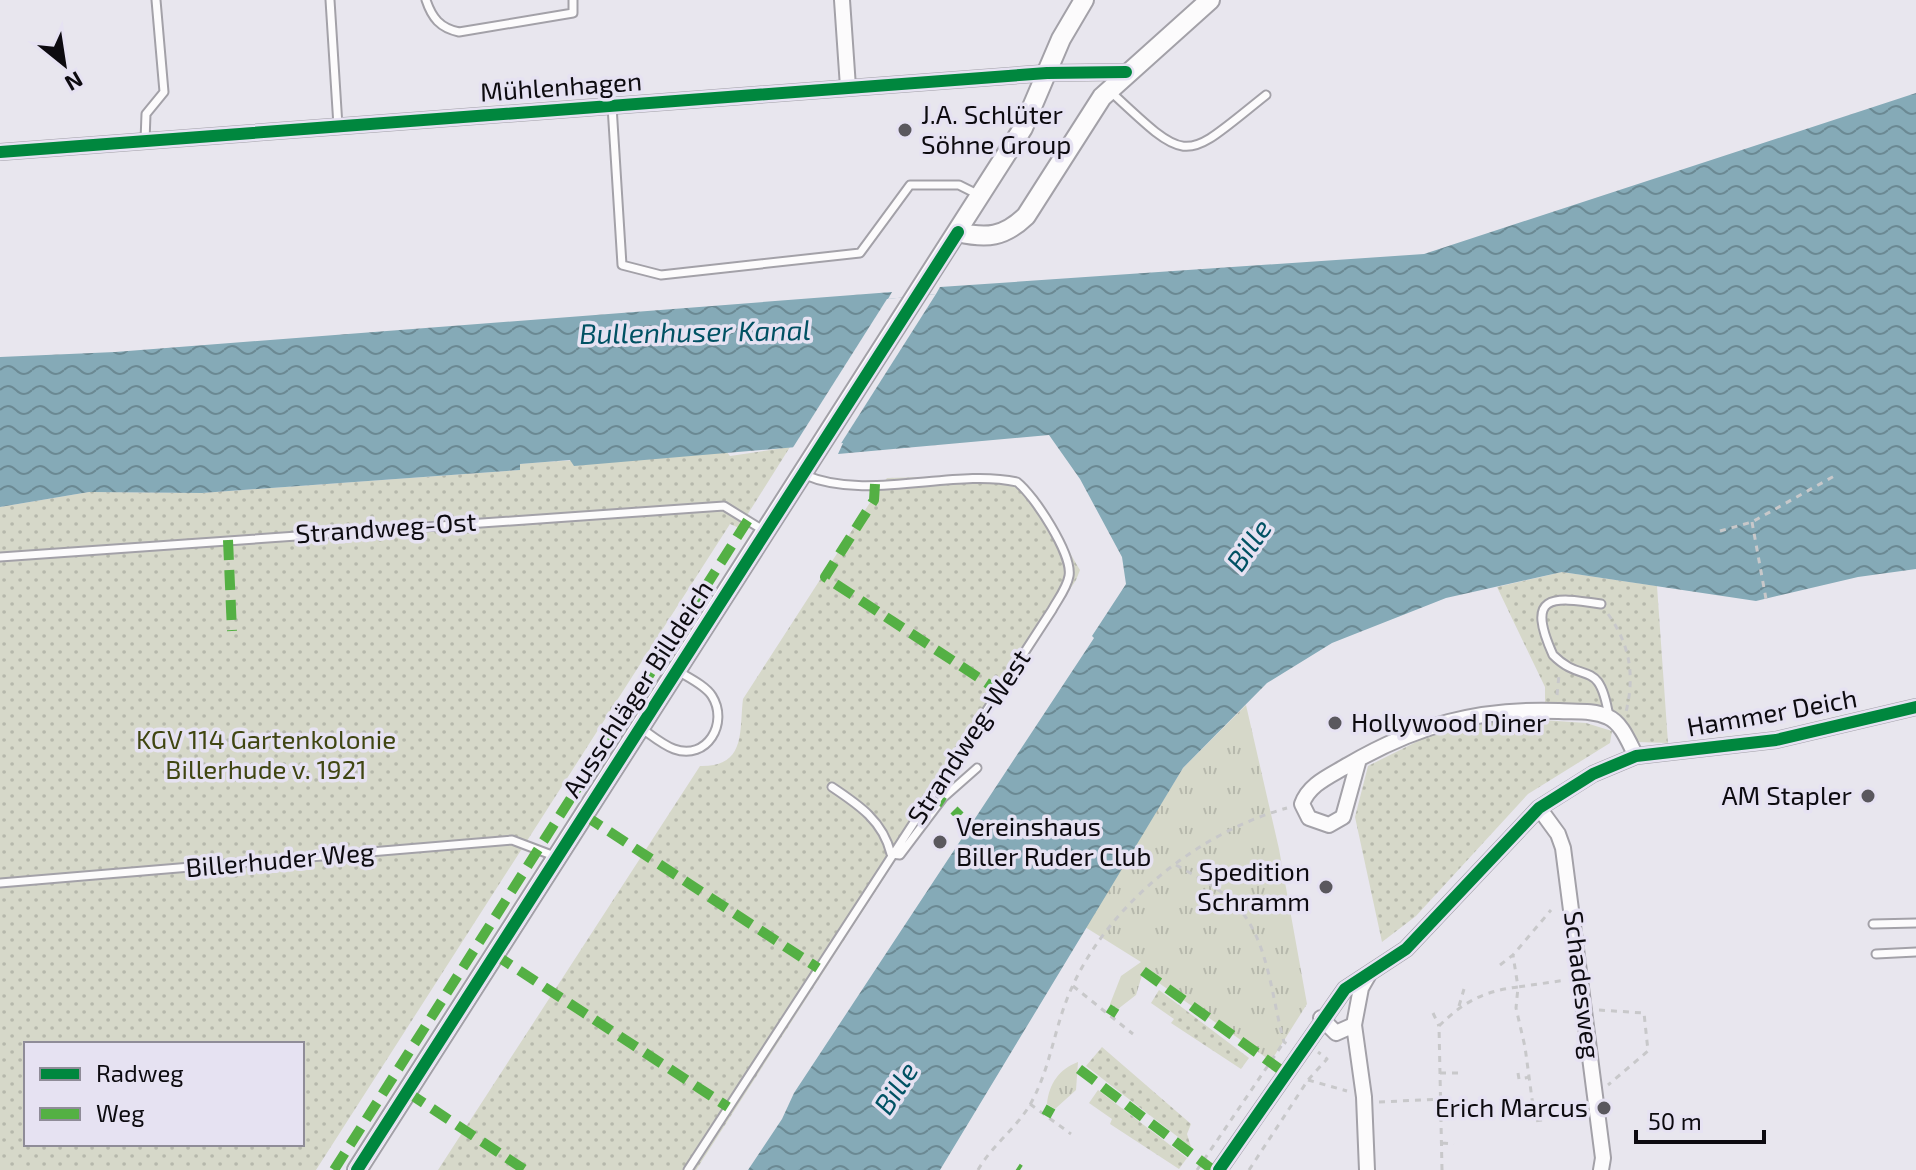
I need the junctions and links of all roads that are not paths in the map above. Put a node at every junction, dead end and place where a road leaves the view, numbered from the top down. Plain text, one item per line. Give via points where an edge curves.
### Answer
1 (156, 0) edge
2 (330, 0) edge
3 (426, 0) edge
4 (573, 0) edge
5 (842, 0) edge
6 (1084, 0) edge
7 (1210, 0) edge
8 (1126, 72) junction
9 (1047, 73) junction
10 (848, 87) junction
11 (1109, 90) junction
12 (1266, 95) dead end
13 (612, 106) junction
14 (338, 126) junction
15 (145, 141) junction
16 (0, 152) edge
17 (980, 196) junction
18 (958, 232) junction
19 (802, 474) junction
20 (765, 532) junction
21 (0, 557) edge
22 (1601, 604) road end
23 (676, 670) junction
24 (1916, 707) edge
25 (1615, 722) junction
26 (640, 727) junction
27 (1636, 756) junction
28 (1359, 759) junction
29 (977, 768) dead end
30 (832, 787) dead end
31 (1539, 808) junction
32 (891, 854) junction
33 (557, 857) junction
34 (0, 883) edge
35 (1916, 923) edge
36 (1873, 924) dead end
37 (1916, 952) edge
38 (1876, 954) dead end
39 (1372, 969) junction
40 (1321, 1018) junction
41 (1354, 1025) junction
42 (357, 1170) edge
43 (688, 1170) edge
44 (1219, 1170) edge
45 (1367, 1170) edge
46 (1601, 1170) edge

1 - 15 lane via 164,92 146,114
2 - 14 lane
3 - 4 lane via 434,19 459,32 573,13
5 - 10 street
6 - 9 street, Ausschläger Billdeich
7 - 8 street
8 - 9 street, Mühlenhagen
8 - 11 street
9 - 10 street, Mühlenhagen
9 - 17 street, Ausschläger Billdeich via 1023,128
10 - 13 street, Mühlenhagen
11 - 12 lane via 1174,147 1191,149
11 - 18 street via 1026,216 991,237
13 - 14 street, Mühlenhagen
13 - 17 lane via 622,265 661,275 860,253 910,185 959,185
14 - 15 street, Mühlenhagen
15 - 16 street, Mühlenhagen
17 - 18 street, Ausschläger Billdeich
18 - 19 street, Ausschläger Billdeich
19 - 20 street, Ausschläger Billdeich
19 - 32 lane, Strandweg-West via 841,483 1017,482 1069,563 1066,586 1052,610
20 - 21 lane, Strandweg-Ost via 724,506
20 - 23 street, Ausschläger Billdeich
22 - 25 lane via 1559,598 1545,605 1543,624 1556,660 1596,677
23 - 26 street, Ausschläger Billdeich
23 - 26 lane via 711,693 720,714 715,736 696,750 675,750
24 - 27 street, Hammer Deich via 1776,740
25 - 27 street
25 - 28 street via 1554,711 1499,712 1433,724
26 - 33 street, Ausschläger Billdeich
27 - 31 street, Hammer Deich via 1593,774
28 - 28 street via 1307,792 1302,804 1309,818 1329,825 1343,817
29 - 32 lane via 943,798 900,855
30 - 32 lane via 868,811
31 - 39 street, Hammer Deich via 1425,931
31 - 46 street, Schadesweg via 1563,848
32 - 43 lane, Strandweg-West
33 - 34 lane, Billerhuder Weg via 512,840
33 - 42 street, Ausschläger Billdeich
35 - 36 lane
37 - 38 lane
39 - 40 street, Hammer Deich via 1345,989
39 - 41 street via 1361,988
40 - 41 street via 1336,1033
40 - 44 street, Hammer Deich
41 - 45 street

